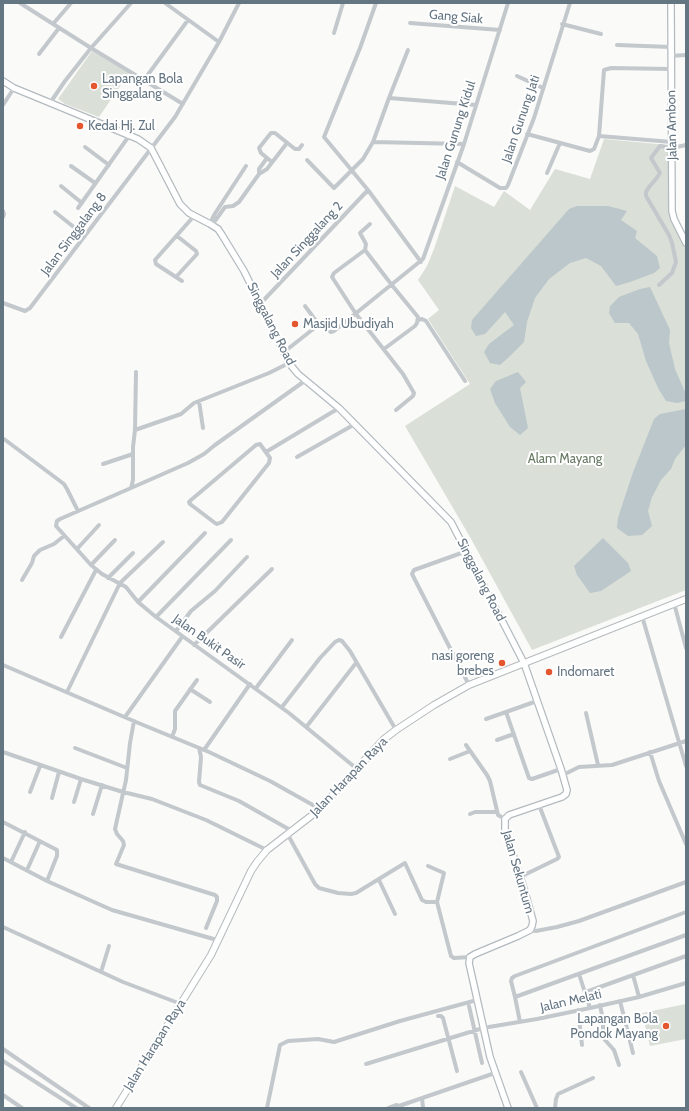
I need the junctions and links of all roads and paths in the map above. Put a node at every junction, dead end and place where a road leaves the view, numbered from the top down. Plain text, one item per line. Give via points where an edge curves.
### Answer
1 (20, 3) edge
2 (71, 3) edge
3 (131, 3) edge
4 (165, 3) edge
5 (239, 3) edge
6 (343, 3) edge
7 (376, 3) edge
8 (508, 3) edge
9 (570, 3) edge
10 (671, 3) edge
11 (188, 20) junction
12 (410, 23) dead end
13 (53, 24) junction
14 (562, 24) junction
15 (58, 28) junction
16 (500, 30) junction
17 (334, 33) dead end
18 (601, 34) dead end
19 (219, 42) junction
20 (617, 45) dead end
21 (670, 47) junction
22 (91, 48) junction
23 (408, 50) dead end
24 (39, 54) dead end
25 (686, 55) edge
26 (670, 56) junction
27 (671, 69) junction
28 (517, 76) dead end
29 (144, 80) junction
30 (3, 82) edge
31 (14, 88) junction
32 (543, 88) junction
33 (389, 98) junction
34 (50, 103) junction
35 (183, 104) junction
36 (3, 105) edge
37 (476, 105) junction
38 (527, 134) junction
39 (129, 136) junction
40 (599, 136) junction
41 (373, 142) junction
42 (287, 143) junction
43 (560, 143) junction
44 (464, 144) junction
45 (302, 145) dead end
46 (672, 145) junction
47 (686, 145) edge
48 (85, 147) dead end
49 (151, 148) junction
50 (267, 158) junction
51 (307, 160) dead end
52 (272, 162) junction
53 (457, 162) junction
54 (109, 165) junction
55 (71, 166) dead end
56 (246, 166) dead end
57 (353, 171) junction
58 (547, 173) dead end
59 (259, 174) junction
60 (95, 183) junction
61 (61, 186) dead end
62 (368, 190) junction
63 (82, 203) junction
64 (78, 208) dead end
65 (3, 211) edge
66 (55, 212) dead end
67 (194, 216) junction
68 (3, 217) edge
69 (211, 224) junction
70 (370, 224) dead end
71 (85, 236) junction
72 (177, 236) junction
73 (686, 243) edge
74 (365, 250) junction
75 (421, 262) junction
76 (176, 277) junction
77 (182, 281) dead end
78 (391, 284) junction
79 (660, 285) dead end
80 (3, 303) edge
81 (261, 303) junction
82 (305, 306) dead end
83 (356, 314) junction
84 (418, 320) junction
85 (319, 325) junction
86 (384, 349) junction
87 (284, 352) junction
88 (289, 363) junction
89 (136, 372) dead end
90 (306, 380) junction
91 (465, 381) dead end
92 (200, 401) junction
93 (339, 408) junction
94 (396, 410) dead end
95 (355, 424) junction
96 (203, 428) dead end
97 (135, 430) junction
98 (4, 439) dead end
99 (266, 452) junction
100 (133, 454) junction
101 (297, 457) dead end
102 (103, 464) dead end
103 (131, 488) junction
104 (78, 511) junction
105 (99, 525) dead end
106 (205, 533) dead end
107 (64, 536) junction
108 (115, 540) dead end
109 (231, 540) dead end
110 (163, 542) dead end
111 (78, 549) junction
112 (466, 551) junction
113 (133, 553) dead end
114 (247, 557) dead end
115 (91, 565) junction
116 (272, 569) dead end
117 (96, 570) junction
118 (108, 578) junction
119 (22, 580) dead end
120 (120, 583) junction
121 (686, 599) edge
122 (138, 602) junction
123 (674, 603) junction
124 (642, 616) junction
125 (156, 617) junction
126 (176, 631) junction
127 (61, 637) dead end
128 (182, 637) junction
129 (292, 640) dead end
130 (194, 646) junction
131 (686, 648) edge
132 (356, 663) junction
133 (524, 663) junction
134 (3, 665) edge
135 (197, 680) dead end
136 (250, 684) junction
137 (469, 685) junction
138 (256, 688) junction
139 (190, 690) junction
140 (67, 692) junction
141 (537, 701) junction
142 (210, 702) dead end
143 (282, 707) junction
144 (506, 712) junction
145 (586, 713) dead end
146 (125, 717) junction
147 (486, 720) dead end
148 (134, 721) junction
149 (307, 726) junction
150 (396, 730) junction
151 (514, 734) junction
152 (172, 736) junction
153 (497, 740) dead end
154 (686, 741) edge
155 (680, 744) junction
156 (466, 745) dead end
157 (75, 748) dead end
158 (199, 748) junction
159 (204, 750) junction
160 (470, 751) junction
161 (3, 752) edge
162 (650, 752) junction
163 (450, 759) dead end
164 (598, 765) junction
165 (40, 766) junction
166 (686, 766) edge
167 (127, 768) junction
168 (357, 769) junction
169 (561, 769) junction
170 (59, 772) junction
171 (563, 775) junction
172 (81, 779) junction
173 (102, 785) junction
174 (30, 792) dead end
175 (123, 792) junction
176 (52, 798) dead end
177 (74, 802) dead end
178 (539, 805) junction
179 (320, 809) junction
180 (497, 812) junction
181 (93, 814) dead end
182 (470, 814) dead end
183 (505, 819) junction
184 (3, 822) edge
185 (24, 832) junction
186 (290, 833) junction
187 (40, 841) junction
188 (686, 844) edge
189 (267, 850) junction
190 (4, 859) edge
191 (11, 862) junction
192 (3, 864) edge
193 (428, 866) dead end
194 (27, 870) junction
195 (520, 877) junction
196 (379, 880) junction
197 (47, 881) junction
198 (686, 882) edge
199 (437, 902) junction
200 (686, 912) edge
201 (395, 914) dead end
202 (3, 927) edge
203 (206, 928) dead end
204 (530, 930) junction
205 (686, 934) edge
206 (217, 940) junction
207 (110, 946) dead end
208 (686, 956) edge
209 (470, 957) junction
210 (101, 972) junction
211 (579, 974) junction
212 (633, 975) junction
213 (686, 983) edge
214 (586, 992) junction
215 (515, 997) junction
216 (639, 997) junction
217 (477, 1000) junction
218 (620, 1001) junction
219 (181, 1004) junction
220 (600, 1005) junction
221 (469, 1006) dead end
222 (590, 1008) junction
223 (578, 1010) junction
224 (438, 1016) dead end
225 (624, 1016) junction
226 (603, 1020) junction
227 (520, 1022) junction
228 (579, 1022) junction
229 (483, 1028) junction
230 (474, 1031) junction
231 (448, 1039) junction
232 (582, 1045) dead end
233 (3, 1049) edge
234 (632, 1053) dead end
235 (5, 1062) edge
236 (482, 1063) dead end
237 (366, 1064) dead end
238 (619, 1065) dead end
239 (3, 1068) edge
240 (457, 1071) dead end
241 (521, 1072) dead end
242 (495, 1073) junction
243 (593, 1078) dead end
244 (3, 1096) edge
245 (422, 1098) junction
246 (400, 1107) edge
247 (22, 1108) edge
248 (76, 1108) edge
249 (89, 1108) edge
250 (116, 1108) edge
251 (267, 1108) edge
252 (388, 1108) edge
253 (423, 1108) edge
254 (508, 1108) edge
255 (537, 1108) edge
256 (555, 1108) edge

1 - 13 street
2 - 13 street
3 - 22 street
4 - 11 street
5 - 19 street, Jalan Singgalang 8
6 - 17 street
7 - 57 street via 324,136
8 - 16 street, Jalan Gunung Kidul
9 - 14 street, Jalan Gunung Jati
10 - 21 main road, Jalan Ambon
11 - 19 street
11 - 29 street
12 - 16 street, Gang Siak
13 - 15 street
14 - 18 street
14 - 32 street, Jalan Gunung Jati
15 - 22 street
15 - 24 street
16 - 37 street, Jalan Gunung Kidul
19 - 35 street, Jalan Singgalang 8
20 - 21 street
21 - 26 main road, Jalan Ambon
22 - 29 street
22 - 34 street
23 - 33 street
25 - 26 street
26 - 27 main road, Jalan Ambon
27 - 40 street via 604,70
27 - 46 main road, Jalan Ambon
28 - 32 street
29 - 35 street
30 - 31 main road
31 - 34 main road
31 - 36 street
32 - 38 street, Jalan Gunung Jati
33 - 37 street
33 - 41 street
34 - 39 main road
35 - 49 street, Jalan Singgalang 8
37 - 44 street, Jalan Gunung Kidul
38 - 43 street
38 - 53 street, Jalan Gunung Jati via 506,188 500,188
39 - 49 main road
39 - 54 street
40 - 43 street via 594,149 590,151
40 - 46 street
41 - 44 street
41 - 57 street
42 - 45 street via 297,150
42 - 50 street via 275,133 271,133 259,148
42 - 52 street
43 - 58 street
44 - 53 street, Jalan Gunung Kidul
46 - 47 street
46 - 73 main road, Jalan Ambon via 673,215
46 - 79 street via 660,146 652,156 660,173 646,194 669,235 676,262 674,270
48 - 54 street
49 - 67 main road, Singgalang Road via 180,204
49 - 71 street, Jalan Singgalang 8
50 - 52 street
50 - 59 street via 259,169
51 - 57 street via 334,188
52 - 59 street
53 - 75 street, Jalan Gunung Kidul
54 - 60 street
55 - 60 street
56 - 69 street via 214,215
57 - 62 street
59 - 69 street via 239,202 225,207
60 - 63 street
61 - 63 street
62 - 75 street
62 - 81 street, Jalan Singgalang 2
63 - 64 street
65 - 68 street
66 - 71 street
67 - 69 main road, Singgalang Road
67 - 72 street
69 - 81 main road, Singgalang Road via 222,235
70 - 74 street via 360,233 366,244
71 - 80 street, Jalan Singgalang 8 via 29,310 25,311
72 - 76 street via 197,254
72 - 76 street via 155,261
74 - 78 street
74 - 83 street via 332,278
75 - 78 street
76 - 77 street
78 - 83 street
78 - 84 street
81 - 87 main road, Singgalang Road
82 - 85 street
83 - 85 street via 332,332
83 - 86 street
84 - 86 street via 416,326
84 - 91 street via 426,321
85 - 87 street
86 - 94 street via 414,394
87 - 88 main road, Singgalang Road
88 - 90 main road, Singgalang Road
88 - 92 street via 269,374
89 - 97 street
90 - 93 main road, Singgalang Road
90 - 103 street via 204,454
92 - 96 street
92 - 97 street via 181,414
93 - 95 main road, Singgalang Road
93 - 99 street
95 - 101 street
95 - 112 main road, Singgalang Road via 449,519
97 - 100 street
98 - 104 street via 64,484
99 - 99 street via 260,444 256,445 191,500 190,504 215,523 222,522 269,463 270,458
100 - 102 street
100 - 103 street
103 - 104 street
104 - 107 street, Jalan Bukit Pasir via 57,521 56,526
105 - 111 street
106 - 122 street
107 - 111 street, Jalan Bukit Pasir
107 - 119 street via 34,556
108 - 115 street
109 - 125 street
110 - 120 street
111 - 115 street, Jalan Bukit Pasir
112 - 133 main road, Singgalang Road
112 - 137 street via 414,570 412,574
113 - 118 street
114 - 126 street via 191,612
115 - 117 street, Jalan Bukit Pasir
116 - 130 street
117 - 118 street, Jalan Bukit Pasir
117 - 127 street
118 - 120 street, Jalan Bukit Pasir
120 - 122 street, Jalan Bukit Pasir
120 - 140 street
121 - 123 main road, Jalan Harapan Raya
122 - 125 street, Jalan Bukit Pasir
123 - 124 main road, Jalan Harapan Raya
123 - 131 street
124 - 133 main road, Jalan Harapan Raya
124 - 155 street
125 - 126 street, Jalan Bukit Pasir
126 - 128 street, Jalan Bukit Pasir
128 - 130 street, Jalan Bukit Pasir
128 - 146 street
129 - 138 street
130 - 136 street, Jalan Bukit Pasir
132 - 143 street via 342,641 337,640
132 - 149 street
132 - 150 street
133 - 137 main road, Jalan Harapan Raya
133 - 141 main road, Jalan Sekuntum
134 - 140 street
135 - 139 street
136 - 138 street, Jalan Bukit Pasir
136 - 159 street
137 - 150 main road, Jalan Harapan Raya
138 - 143 street, Jalan Bukit Pasir
139 - 142 street
139 - 152 street via 175,711 175,729
140 - 146 street
141 - 144 street
141 - 169 main road, Jalan Sekuntum
143 - 149 street, Jalan Bukit Pasir
144 - 147 street
144 - 151 street
145 - 164 street
146 - 148 street
148 - 152 street
148 - 167 street
149 - 168 street, Jalan Bukit Pasir
150 - 168 main road, Jalan Harapan Raya via 383,740
151 - 153 street
151 - 169 street via 530,779
152 - 158 street
154 - 155 street
155 - 162 street
155 - 166 street
156 - 160 street
157 - 167 street
158 - 159 street
158 - 186 street via 200,786 239,801
159 - 179 street via 270,781
160 - 163 street
160 - 180 street via 490,781
161 - 165 street
162 - 164 street via 612,764
162 - 188 street via 659,782
164 - 171 street via 579,767
165 - 170 street
165 - 174 street
167 - 175 street
168 - 179 main road, Jalan Harapan Raya
169 - 171 main road, Jalan Sekuntum
170 - 172 street
170 - 176 street
171 - 178 main road, Jalan Sekuntum via 566,794
172 - 173 street
172 - 177 street
173 - 175 street
173 - 181 street
175 - 189 street via 152,799 206,820
175 - 203 street via 115,832 124,843 116,864 215,895 217,901
178 - 183 main road, Jalan Sekuntum via 509,815
178 - 195 street via 559,857
179 - 186 main road, Jalan Harapan Raya
180 - 182 street
180 - 183 street
183 - 195 main road, Jalan Sekuntum via 505,830
184 - 185 street
185 - 187 street
185 - 191 street
186 - 189 main road, Jalan Harapan Raya
186 - 196 street via 319,888 350,894
187 - 194 street
187 - 197 street via 58,852
189 - 206 main road, Jalan Harapan Raya via 251,871
190 - 191 street
190 - 192 street
191 - 194 street
193 - 199 street via 444,873
194 - 197 street
195 - 204 main road, Jalan Sekuntum via 533,921
196 - 199 street via 405,863 422,900
196 - 201 street
197 - 206 street via 112,910
198 - 204 street via 579,921 536,931
199 - 209 street via 451,956
200 - 215 street via 515,976 511,981
202 - 210 street
204 - 209 main road, Jalan Sekuntum
205 - 211 street
206 - 219 main road, Jalan Harapan Raya via 211,955
207 - 210 street
208 - 212 street
209 - 217 main road
210 - 219 street
211 - 214 street
211 - 215 street
212 - 214 street
212 - 216 street
213 - 216 street, Jalan Melati
214 - 222 street
215 - 227 street
216 - 218 street, Jalan Melati
217 - 229 main road
217 - 251 street via 334,1042 318,1039 288,1041 280,1045
218 - 220 street, Jalan Melati
218 - 225 street
219 - 250 main road, Jalan Harapan Raya
220 - 222 street, Jalan Melati
220 - 226 street
221 - 230 street
222 - 223 street, Jalan Melati
223 - 227 street, Jalan Melati
223 - 228 street
224 - 231 street via 443,1018
225 - 226 street
225 - 234 street
226 - 228 street
226 - 238 street via 603,1036 614,1050
227 - 229 street, Jalan Melati
228 - 232 street
229 - 230 street, Jalan Melati
229 - 242 main road
230 - 231 street, Jalan Melati
230 - 236 street
231 - 237 street, Jalan Melati
231 - 240 street
233 - 249 street
235 - 239 street
235 - 248 street
241 - 255 street
242 - 245 street
242 - 254 main road
243 - 256 street via 558,1094
244 - 247 street
245 - 246 street
245 - 253 street
246 - 252 street via 396,1105

